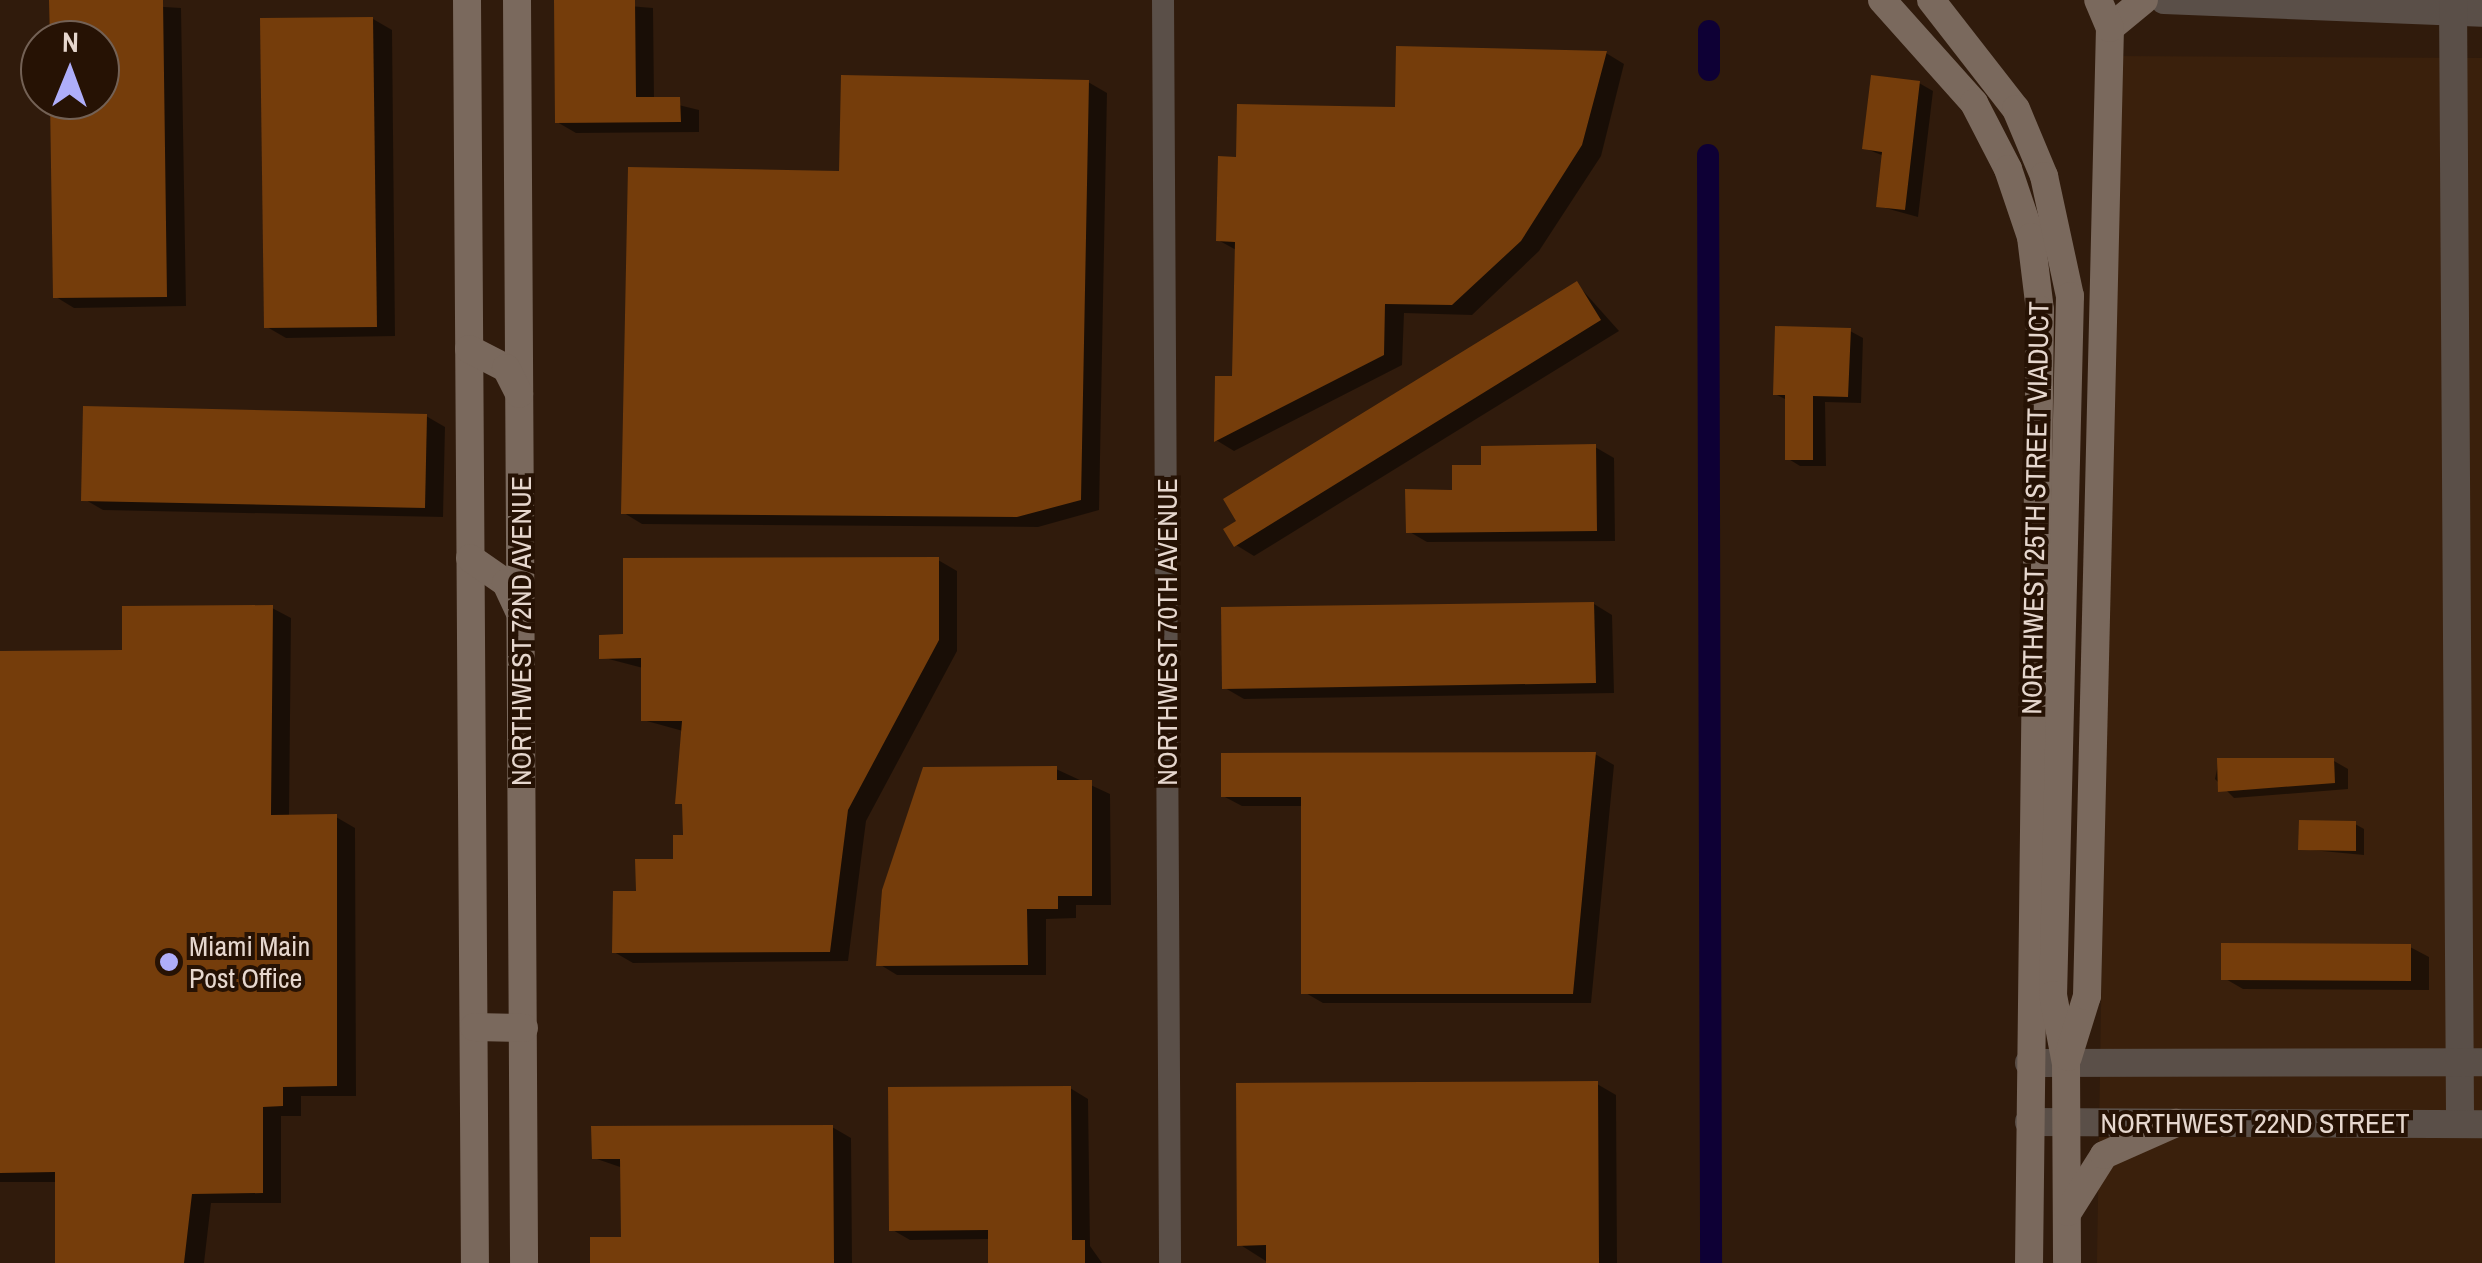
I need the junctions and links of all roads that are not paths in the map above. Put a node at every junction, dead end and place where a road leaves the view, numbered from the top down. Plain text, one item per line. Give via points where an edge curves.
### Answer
1 (467, 0) edge
2 (517, 0) edge
3 (1163, 0) edge
4 (1882, 0) edge
5 (1931, 0) edge
6 (2098, 0) edge
7 (2144, 0) edge
8 (2164, 0) edge
9 (2453, 5) edge
10 (2482, 13) edge
11 (2110, 28) junction
12 (469, 349) junction
13 (520, 395) junction
14 (470, 558) junction
15 (522, 617) junction
16 (474, 1027) junction
17 (524, 1028) junction
18 (2471, 1062) edge
19 (2029, 1063) junction
20 (2066, 1064) junction
21 (2029, 1122) junction
22 (2067, 1122) junction
23 (2176, 1123) junction
24 (2471, 1124) edge
25 (2067, 1214) junction
26 (475, 1263) edge
27 (524, 1263) edge
28 (1170, 1263) edge
29 (2029, 1263) edge
30 (2067, 1263) edge

1 - 12 main road, NORTHWEST 72ND AVENUE
2 - 13 main road, NORTHWEST 72ND AVENUE
3 - 28 street, NORTHWEST 70TH AVENUE
4 - 19 main road, NORTHWEST 25TH STREET VIADUCT via 1974,103 2008,169 2031,237 2040,310
5 - 20 main road, NORTHWEST 25TH STREET VIADUCT via 2016,109 2061,238 2071,328 2053,995
6 - 11 main road
7 - 11 main road
8 - 9 street
9 - 10 street
9 - 18 street
11 - 20 main road via 2087,996
12 - 13 main road via 506,368
12 - 14 main road, NORTHWEST 72ND AVENUE
13 - 15 main road, NORTHWEST 72ND AVENUE
14 - 15 main road via 506,583
14 - 16 main road, NORTHWEST 72ND AVENUE
15 - 17 main road, NORTHWEST 72ND AVENUE
16 - 17 main road
16 - 26 main road, NORTHWEST 72ND AVENUE
17 - 27 main road, NORTHWEST 72ND AVENUE
18 - 20 street
18 - 24 street
19 - 20 street
19 - 21 main road
20 - 22 main road
21 - 22 street, NORTHWEST 22ND STREET
21 - 29 main road
22 - 23 street, NORTHWEST 22ND STREET
22 - 25 main road
23 - 24 street, NORTHWEST 22ND STREET
23 - 25 main road via 2104,1154
25 - 30 main road

